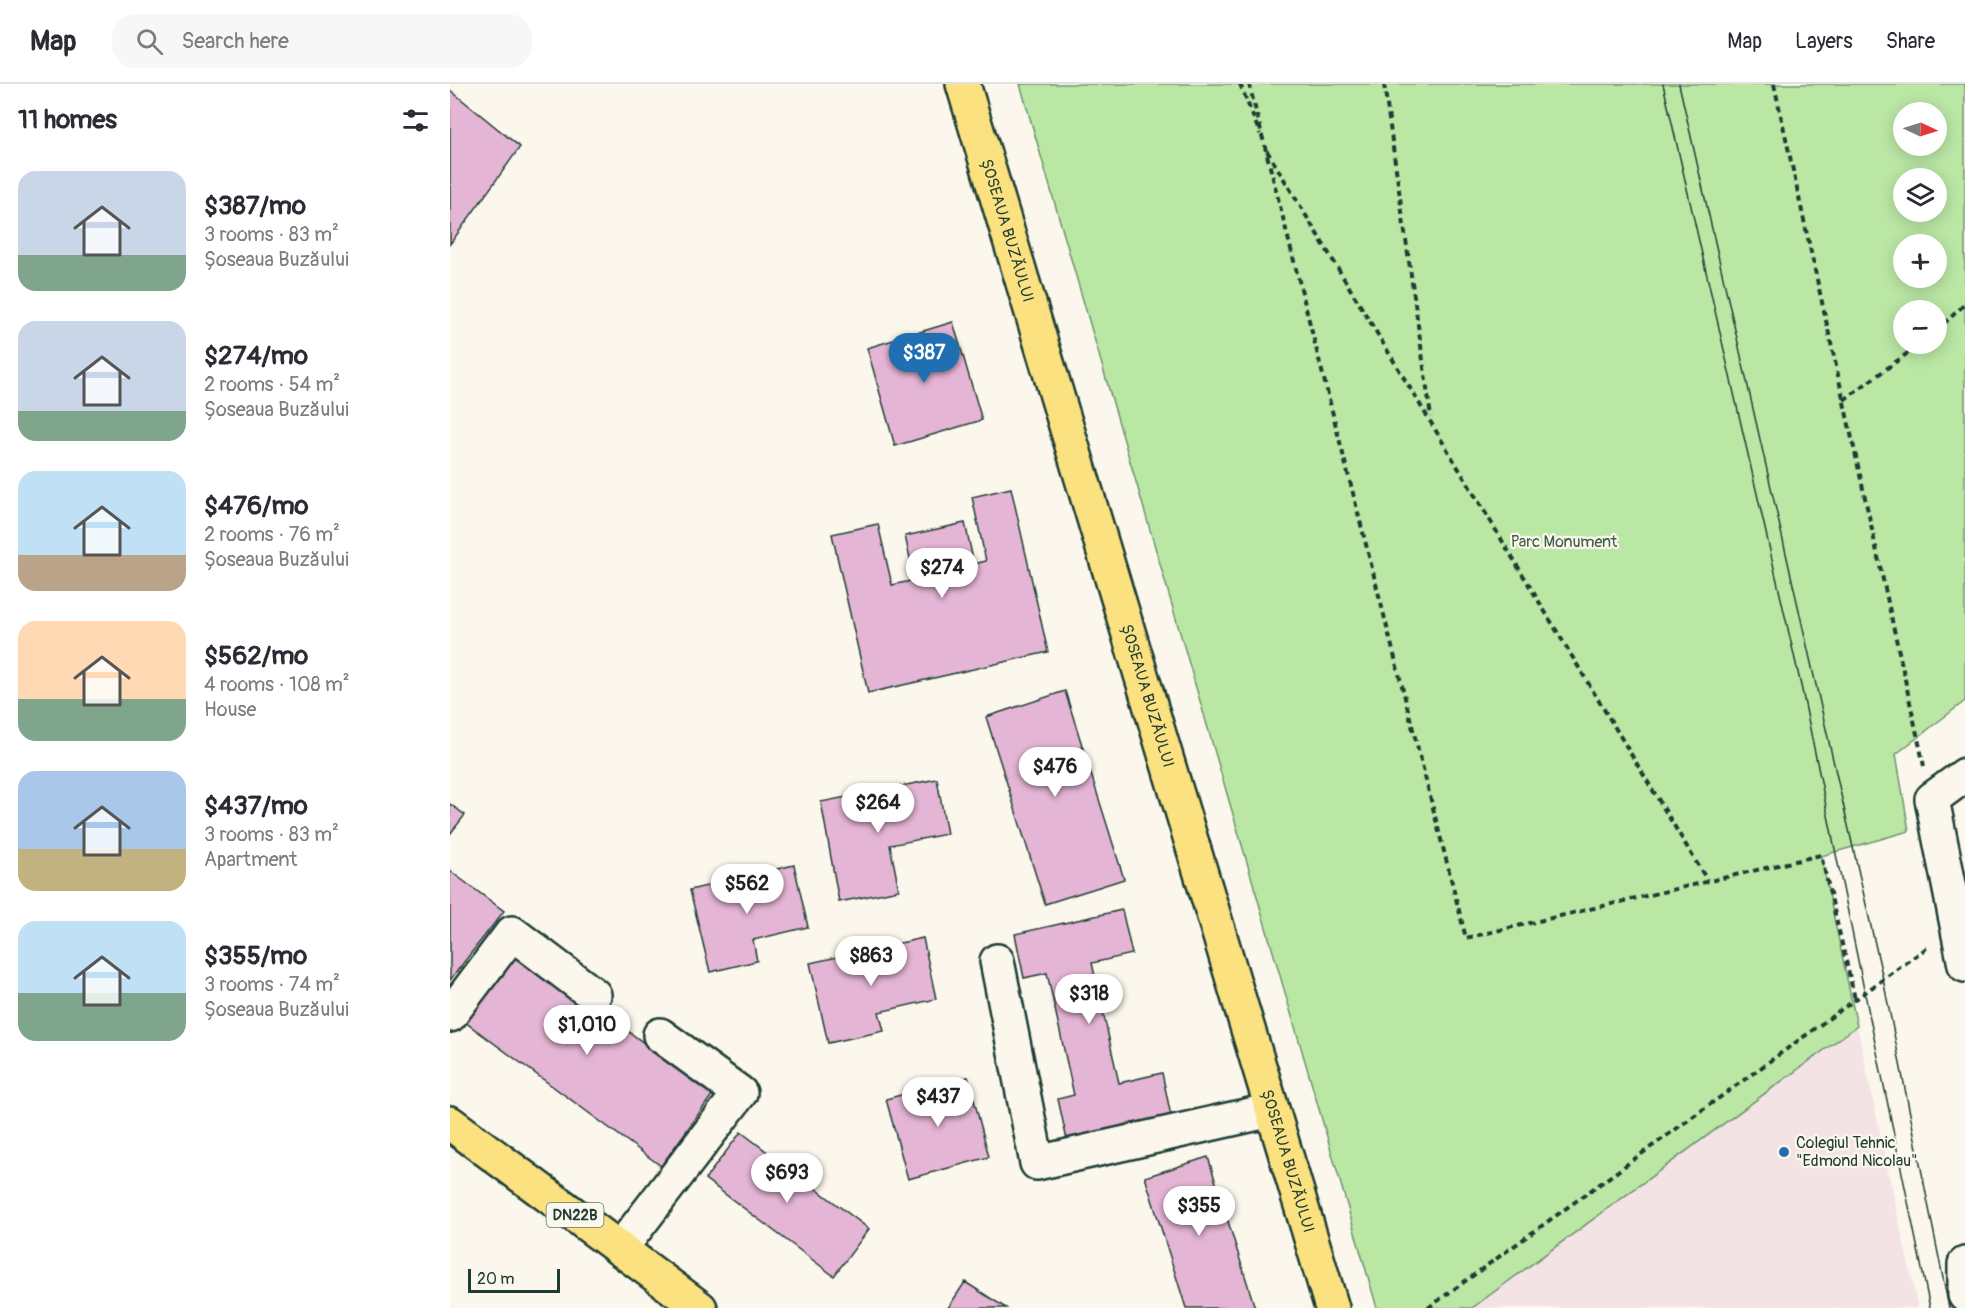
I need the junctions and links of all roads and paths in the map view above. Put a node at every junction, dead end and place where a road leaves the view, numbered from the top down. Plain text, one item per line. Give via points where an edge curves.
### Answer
1 (963, 84) edge
2 (1240, 84) edge
3 (1249, 84) edge
4 (1384, 84) edge
5 (1774, 84) edge
6 (1265, 148) junction
7 (1965, 304) edge
8 (1947, 321) edge
9 (1906, 354) edge
10 (1844, 400) junction
11 (1431, 421) junction
12 (1965, 775) edge
13 (1932, 799) junction
14 (1707, 880) junction
15 (1957, 926) junction
16 (997, 962) dead end
17 (1965, 965) edge
18 (594, 994) dead end
19 (1855, 999) junction
20 (450, 1015) edge
21 (660, 1035) dead end
22 (1272, 1110) junction
23 (450, 1123) edge
24 (620, 1249) junction
25 (1965, 1264) edge
26 (1965, 1295) edge
27 (700, 1308) edge
28 (1332, 1308) edge
29 (1428, 1308) edge

1 - 22 main road, ȘOSEAUA BUZĂULUI
2 - 6 path
3 - 6 path
4 - 11 path
5 - 10 path
6 - 11 path
6 - 14 path via 1466,938
7 - 8 path
9 - 10 path
10 - 13 path
11 - 14 path
12 - 13 street
13 - 15 street
14 - 19 path via 1821,855
15 - 17 street
15 - 19 path
16 - 22 street via 1037,1163
18 - 20 street via 512,933
19 - 29 path
21 - 24 street via 740,1094
22 - 28 main road, ȘOSEAUA BUZĂULUI
23 - 24 main road, DN22B
24 - 27 main road, DN22B
25 - 26 street

